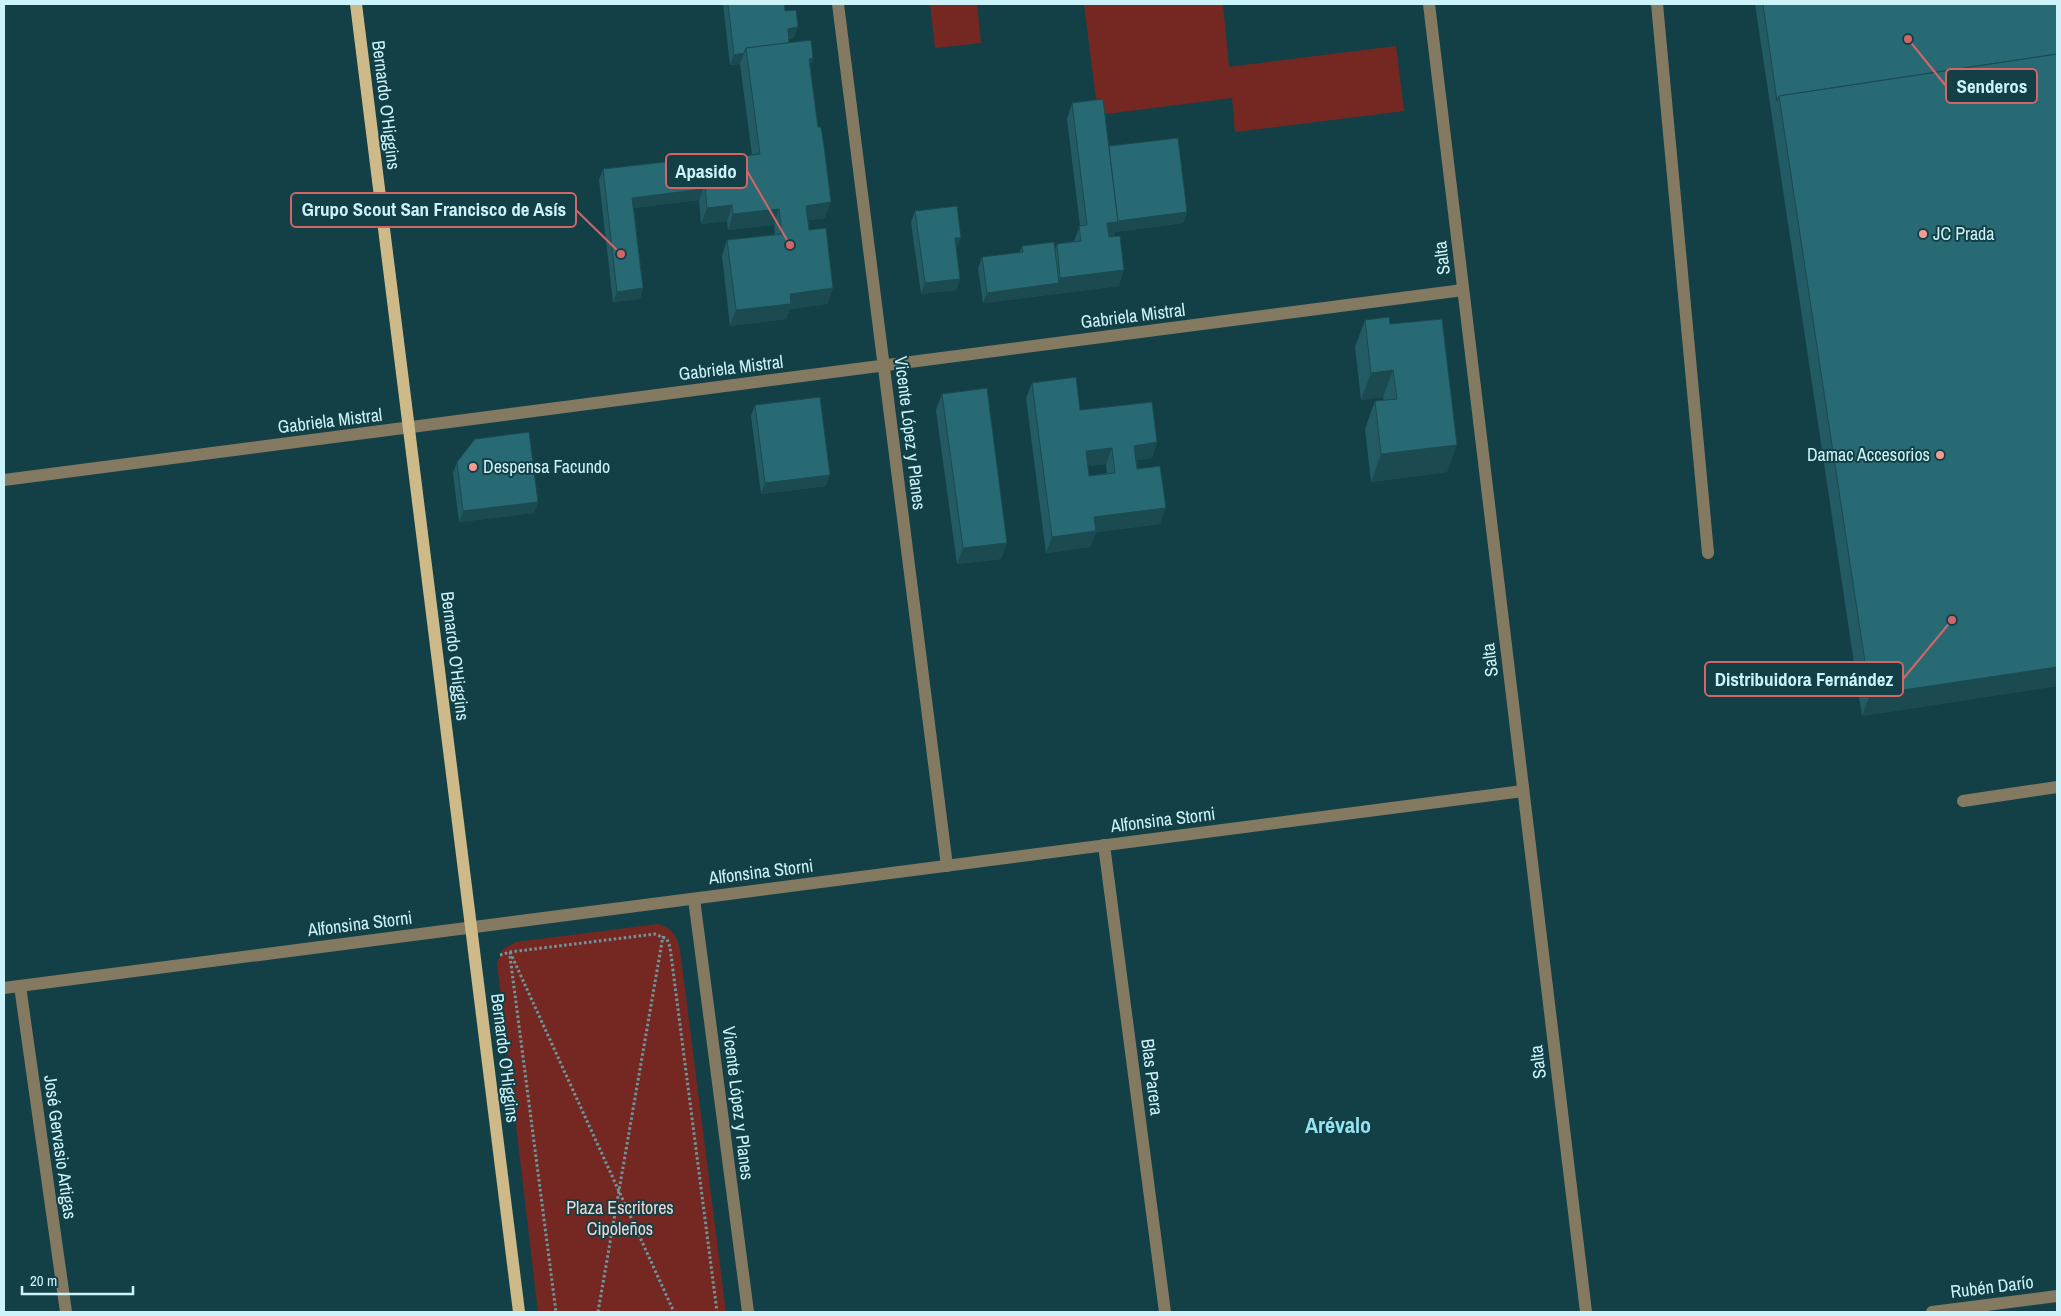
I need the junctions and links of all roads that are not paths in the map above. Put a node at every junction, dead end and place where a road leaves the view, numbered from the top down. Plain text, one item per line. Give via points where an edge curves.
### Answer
1 (356, 4) edge
2 (838, 4) edge
3 (1429, 4) edge
4 (1657, 4) edge
5 (1463, 290) junction
6 (884, 366) junction
7 (409, 428) junction
8 (4, 480) edge
9 (1708, 553) dead end
10 (2057, 787) edge
11 (1523, 791) junction
12 (1963, 801) dead end
13 (1104, 845) junction
14 (947, 866) junction
15 (694, 899) junction
16 (471, 928) junction
17 (20, 986) junction
18 (4, 988) edge
19 (2057, 1296) edge
20 (66, 1312) edge
21 (519, 1312) edge
22 (748, 1312) edge
23 (1165, 1312) edge
24 (1586, 1312) edge
25 (1932, 1312) edge

1 - 7 main road, Bernardo O'Higgins
2 - 6 street, Vicente López y Planes
3 - 5 street, Salta
4 - 9 street
5 - 6 street, Gabriela Mistral
5 - 11 street, Salta
6 - 7 street, Gabriela Mistral
6 - 14 street, Vicente López y Planes
7 - 8 street, Gabriela Mistral
7 - 16 main road, Bernardo O'Higgins
10 - 12 street
11 - 13 street, Alfonsina Storni
11 - 24 street, Salta
13 - 14 street, Alfonsina Storni
13 - 23 street, Blas Parera
14 - 15 street, Alfonsina Storni
15 - 16 street, Alfonsina Storni
15 - 22 street, Vicente López y Planes
16 - 17 street, Alfonsina Storni
16 - 21 main road, Bernardo O'Higgins
17 - 18 street, Alfonsina Storni
17 - 20 street, José Gervasio Artigas
19 - 25 street, Rubén Darío

